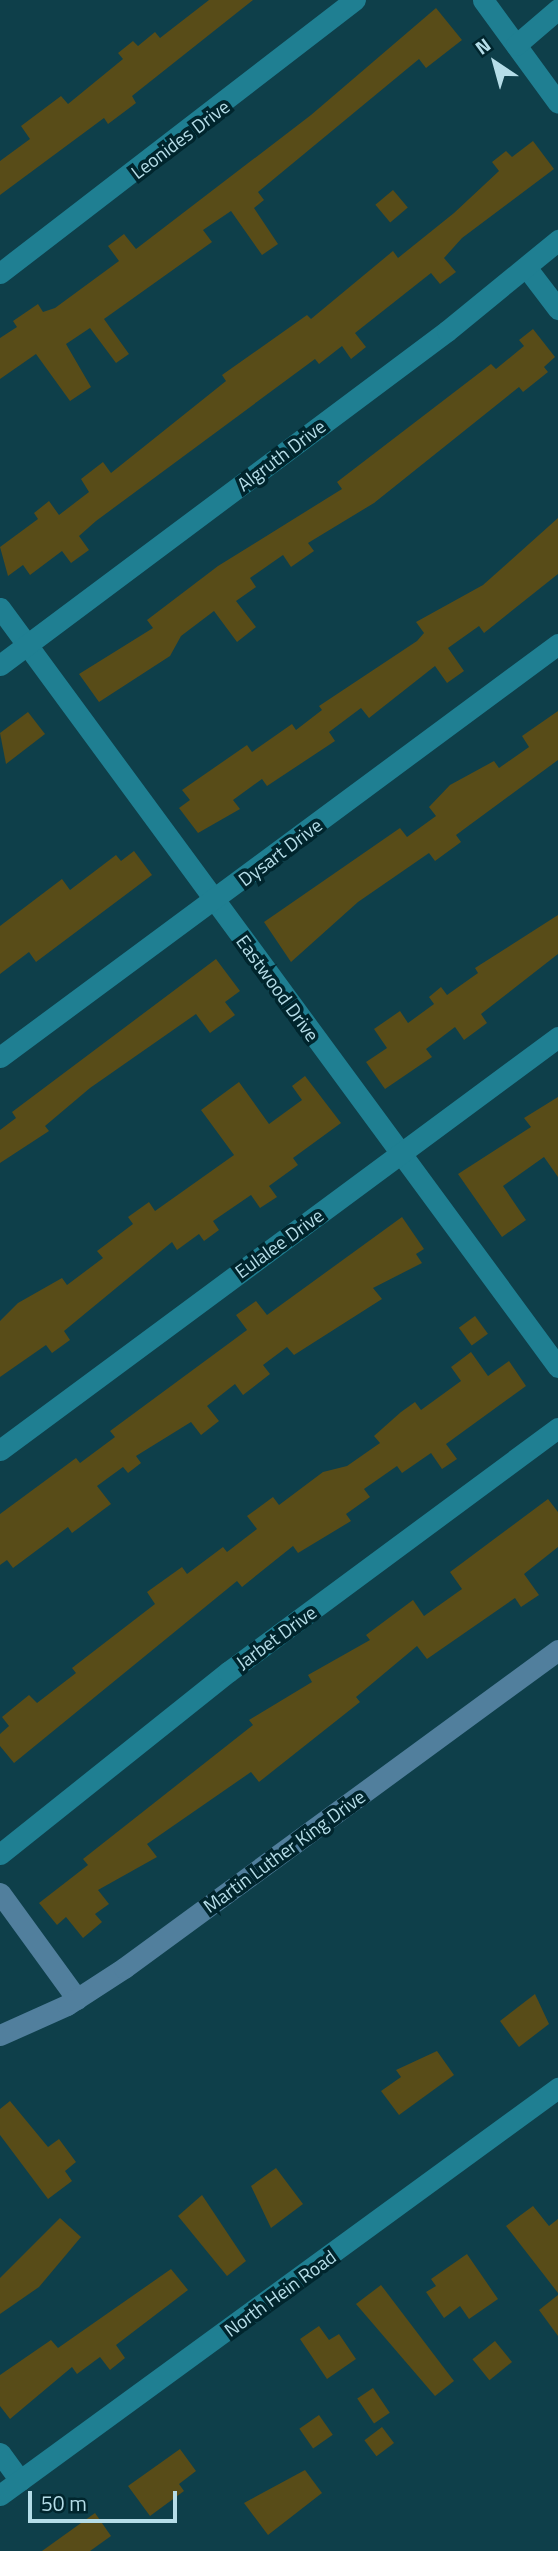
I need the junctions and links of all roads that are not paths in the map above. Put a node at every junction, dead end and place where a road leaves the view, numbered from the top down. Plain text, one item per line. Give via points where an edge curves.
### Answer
1 (355, 0) edge
2 (483, 0) edge
3 (558, 9) edge
4 (516, 45) junction
5 (558, 103) edge
6 (558, 240) edge
7 (526, 267) junction
8 (0, 273) edge
9 (558, 309) edge
10 (0, 608) edge
11 (558, 644) edge
12 (28, 645) junction
13 (0, 665) edge
14 (214, 901) junction
15 (558, 1037) edge
16 (0, 1058) edge
17 (401, 1153) junction
18 (558, 1367) edge
19 (558, 1428) edge
20 (0, 1450) edge
21 (558, 1650) edge
22 (0, 1854) edge
23 (0, 1894) edge
24 (77, 1999) junction
25 (0, 2035) edge
26 (558, 2088) edge
27 (0, 2453) edge
28 (20, 2481) junction
29 (0, 2495) edge

1 - 8 street, Leonides Drive
2 - 4 street
3 - 4 street
4 - 5 street
6 - 7 street, Algruth Drive
7 - 9 street
7 - 12 street, Algruth Drive
10 - 12 street, Eastwood Drive
11 - 14 street, Dysart Drive
12 - 13 street, Algruth Drive
12 - 14 street, Eastwood Drive
14 - 16 street, Dysart Drive
14 - 17 street, Eastwood Drive
15 - 17 street, Eulalee Drive
17 - 18 street, Eastwood Drive
17 - 20 street, Eulalee Drive
19 - 22 street, Jarbet Drive via 228,1672
21 - 24 main road, Martin Luther King Drive
23 - 24 main road
24 - 25 main road, Martin Luther King Drive
26 - 28 street, North Hein Road
27 - 28 street
28 - 29 street, North Hein Road

